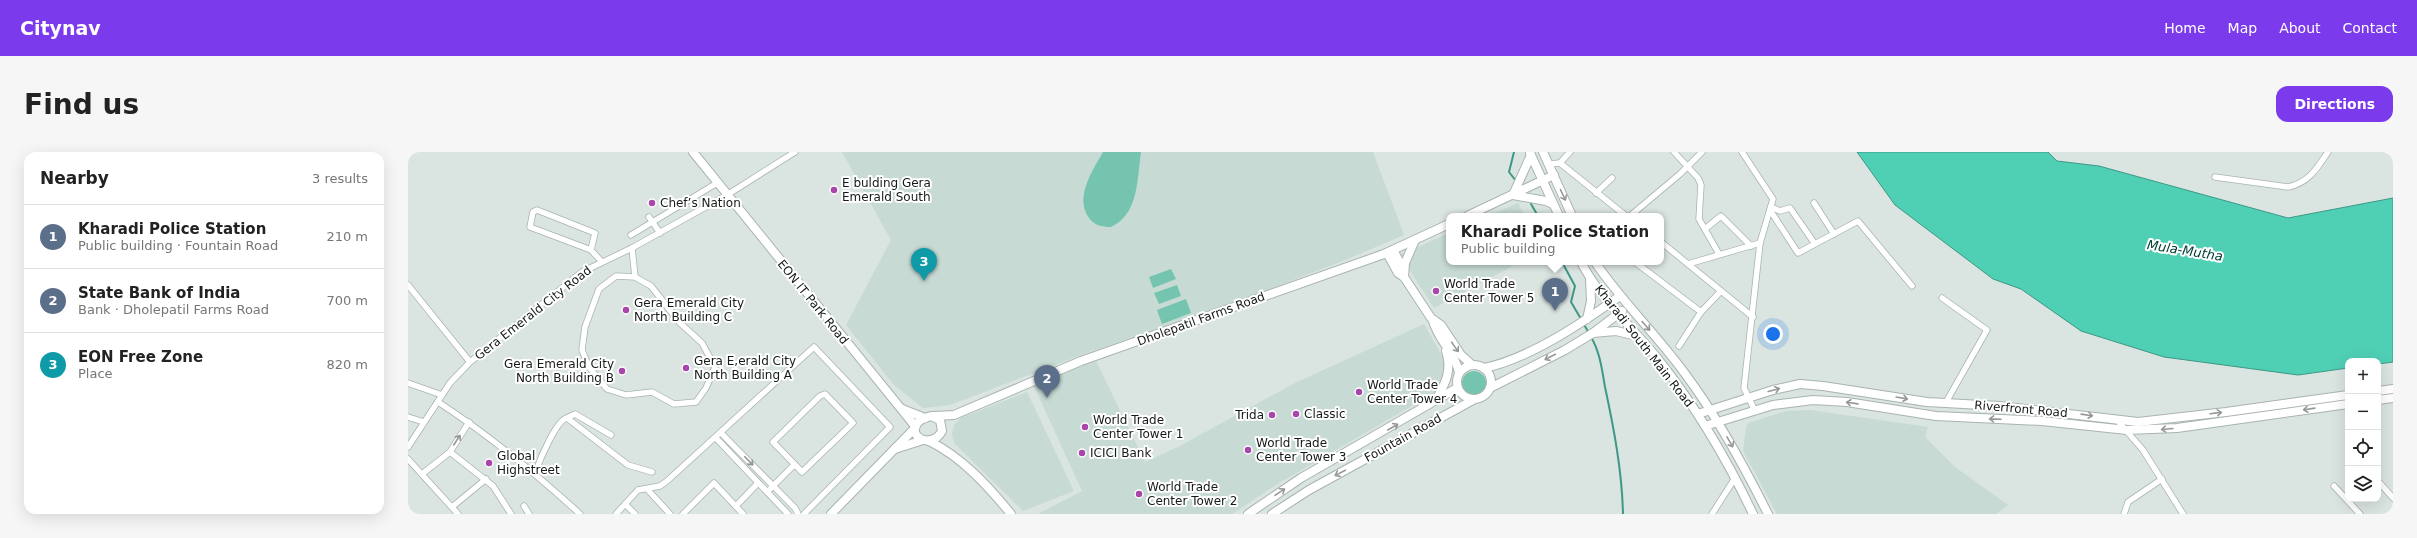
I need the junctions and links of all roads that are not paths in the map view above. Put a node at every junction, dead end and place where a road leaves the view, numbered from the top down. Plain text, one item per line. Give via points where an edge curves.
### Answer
1 (693, 152) edge
2 (795, 152) edge
3 (1543, 152) edge
4 (1570, 152) edge
5 (1674, 152) edge
6 (1702, 152) edge
7 (1742, 152) edge
8 (2328, 152) edge
9 (1533, 153) edge
10 (1560, 163) junction
11 (1548, 164) junction
12 (1688, 166) junction
13 (1554, 175) junction
14 (2215, 177) dead end
15 (1612, 178) dead end
16 (1543, 180) junction
17 (717, 183) junction
18 (1596, 193) junction
19 (727, 195) junction
20 (1513, 195) junction
21 (1814, 203) dead end
22 (1553, 204) junction
23 (1770, 208) junction
24 (1474, 213) edge
25 (1558, 213) edge
26 (1571, 213) edge
27 (1622, 213) edge
28 (1633, 213) edge
29 (651, 220) junction
30 (1446, 225) edge
31 (1705, 229) junction
32 (660, 233) junction
33 (1834, 234) junction
34 (631, 235) dead end
35 (1414, 240) junction
36 (1760, 243) junction
37 (1664, 244) edge
38 (1815, 244) junction
39 (1751, 246) junction
40 (632, 248) junction
41 (591, 250) junction
42 (1390, 251) junction
43 (1720, 254) junction
44 (602, 261) junction
45 (1688, 264) junction
46 (1583, 265) edge
47 (1597, 265) edge
48 (1639, 265) edge
49 (1404, 273) junction
50 (635, 276) junction
51 (1590, 277) junction
52 (408, 285) edge
53 (1912, 286) dead end
54 (1721, 291) junction
55 (1620, 296) junction
56 (1942, 298) dead end
57 (1610, 304) junction
58 (1629, 306) junction
59 (1701, 312) junction
60 (1618, 314) junction
61 (1753, 317) junction
62 (1586, 320) junction
63 (1433, 321) junction
64 (1590, 335) junction
65 (1637, 336) junction
66 (1445, 346) junction
67 (1679, 346) dead end
68 (470, 362) junction
69 (1472, 365) junction
70 (1484, 368) junction
71 (1459, 374) junction
72 (408, 383) edge
73 (1457, 388) junction
74 (1490, 388) junction
75 (2393, 389) edge
76 (2381, 391) edge
77 (442, 395) junction
78 (2345, 395) edge
79 (2393, 398) edge
80 (1749, 399) junction
81 (1472, 400) junction
82 (2381, 400) edge
83 (438, 402) junction
84 (1435, 402) junction
85 (1945, 404) junction
86 (2345, 404) edge
87 (900, 408) junction
88 (1710, 411) junction
89 (1755, 411) junction
90 (1698, 414) junction
91 (954, 415) junction
92 (934, 416) junction
93 (408, 417) edge
94 (567, 418) junction
95 (925, 418) junction
96 (2118, 420) junction
97 (424, 422) junction
98 (469, 422) junction
99 (1718, 423) junction
100 (1705, 426) junction
101 (915, 427) junction
102 (942, 430) junction
103 (2127, 430) junction
104 (721, 433) junction
105 (610, 435) dead end
106 (716, 438) junction
107 (926, 440) junction
108 (408, 447) edge
109 (895, 449) junction
110 (949, 451) junction
111 (450, 452) junction
112 (408, 459) edge
113 (794, 465) junction
114 (652, 472) dead end
115 (535, 473) junction
116 (422, 474) junction
117 (1735, 478) junction
118 (486, 479) junction
119 (2162, 479) junction
120 (758, 483) junction
121 (2381, 484) edge
122 (773, 486) junction
123 (2334, 486) dead end
124 (647, 489) junction
125 (767, 492) junction
126 (2393, 498) edge
127 (625, 504) junction
128 (524, 506) dead end
129 (736, 506) junction
130 (452, 507) junction
131 (458, 514) edge
132 (511, 514) edge
133 (529, 514) edge
134 (580, 514) edge
135 (616, 514) edge
136 (635, 514) edge
137 (670, 514) edge
138 (683, 514) edge
139 (743, 514) edge
140 (788, 514) edge
141 (798, 514) edge
142 (804, 514) edge
143 (831, 514) edge
144 (1011, 514) edge
145 (1248, 514) edge
146 (1272, 514) edge
147 (1712, 514) edge
148 (1753, 514) edge
149 (1768, 514) edge
150 (2124, 514) edge
151 (2184, 514) edge
152 (2360, 514) edge

1 - 17 street, EON IT Park Road
2 - 19 street, Gera Emerald City Road
3 - 11 street
4 - 10 street
5 - 12 street
6 - 12 street
7 - 23 street via 1773,199
8 - 14 street via 2313,174 2296,186
9 - 16 street
9 - 20 street
10 - 11 street
10 - 18 street
11 - 13 street
12 - 28 street
12 - 31 street via 1701,185 1698,219
13 - 16 street
13 -> 26 street
15 - 18 street
16 - 20 street
16 - 22 street
17 - 19 street, EON IT Park Road
17 - 29 street
18 - 27 street
19 - 32 street, Gera Emerald City Road
19 - 87 street, EON IT Park Road
20 - 22 street via 1546,200
20 - 24 street
21 - 33 street
22 - 25 street
23 - 36 street
23 - 38 street via 1780,211 1790,208
23 - 38 street via 1798,253
29 - 32 street
29 - 34 street
30 - 35 street, Dholepatil Farms Road
31 - 39 street via 1721,216
31 - 43 street
32 - 40 street, Gera Emerald City Road
33 - 38 street
33 - 53 street via 1858,221
35 - 42 street, Dholepatil Farms Road
35 - 49 street
36 - 39 street
36 - 61 street
37 - 45 street
39 - 43 street
40 - 44 street, Gera Emerald City Road
40 - 50 street
41 - 41 street via 530,227 533,212 537,210 595,233
41 - 44 street
42 - 49 street via 1398,273
42 - 91 street, Dholepatil Farms Road via 1081,361
43 - 45 street
44 - 68 street, Gera Emerald City Road via 582,272
45 - 54 street
46 - 51 street, Kharadi South Main Road
47 - 55 street, Kharadi South Main Road
48 - 59 street
49 - 63 street
50 - 50 street via 616,276 599,289 591,307 582,350 589,367 608,389 626,395 652,392 674,404 696,402 706,388 715,367 702,343 680,323 651,286
51 - 57 street, Kharadi South Main Road
51 - 62 street via 1591,301
52 - 68 street
54 - 59 street
54 - 61 street
55 - 57 street
55 - 58 street, Kharadi South Main Road
56 - 85 street via 1987,330
57 - 60 street, Kharadi South Main Road
57 - 62 street
58 - 60 street, Fountain Road
58 -> 88 street, Kharadi South Main Road via 1687,376
59 - 67 street
60 - 64 street, Fountain Road
60 - 65 street, Kharadi South Main Road
61 - 80 street via 1744,388
62 - 70 street via 1503,363
63 - 66 street via 1436,332
63 -> 69 street via 1441,325 1457,351
64 - 65 street via 1616,331
64 -> 74 street, Fountain Road
65 - 90 street, Kharadi South Main Road via 1677,383
66 - 71 street via 1455,361
66 - 84 street via 1448,374 1444,389
68 - 77 street, Gera Emerald City Road
69 - 70 street
69 - 71 street
70 - 74 street via 1490,379
71 - 73 street
72 - 77 street
73 - 81 street via 1463,396
73 - 84 street, Fountain Road
74 - 81 street, Fountain Road via 1482,398
75 - 76 street
77 - 83 street, Gera Emerald City Road
96 -> 78 street, Riverfront Road via 2164,420
79 - 82 street
80 -> 85 street, Riverfront Road via 1800,384
80 - 88 street, Riverfront Road
80 - 89 street
81 -> 146 street, Fountain Road via 1308,490
83 - 97 street, Gera Emerald City Road
83 - 98 street
145 -> 84 street, Fountain Road via 1301,478
85 -> 96 street, Riverfront Road via 2044,410
86 -> 103 street, Riverfront Road via 2177,428
87 - 95 street
87 - 101 street, EON IT Park Road
88 - 90 street, Riverfront Road
88 - 99 street, Kharadi South Main Road
89 - 99 street, Riverfront Road
103 -> 89 street, Riverfront Road via 2042,421 1936,416 1847,402 1813,400
90 - 100 street, Kharadi South Main Road
91 - 92 street, Dholepatil Farms Road
91 - 102 street, Dholepatil Farms Road
92 - 95 street
92 - 102 street via 940,420
93 - 97 street
94 - 105 street via 575,414
94 - 114 street via 628,465
94 - 115 street via 560,422
95 - 101 street
96 - 103 street
97 - 108 street, Gera Emerald City Road
111 -> 98 street
98 - 115 street
99 - 100 street, Riverfront Road
99 -> 149 street, Kharadi South Main Road
100 - 117 street, Kharadi South Main Road
101 - 107 street via 917,437
101 - 109 street
102 - 107 street
102 - 110 street
103 - 119 street
104 - 106 street
104 -> 122 street
104 - 142 street via 814,347 890,427
106 - 120 street
106 - 124 street via 667,481 660,486
107 - 109 street
107 - 110 street
109 - 143 street
110 - 144 street via 989,488
111 - 116 street
111 - 118 street
112 - 116 street
113 - 113 street via 802,472 852,426 852,421 825,394 773,442
113 - 122 street
115 - 134 street
116 - 130 street
117 - 147 street
117 - 148 street, Kharadi South Main Road
118 - 130 street
118 - 132 street via 506,503
119 - 150 street via 2128,502
119 - 151 street
120 - 125 street
120 - 129 street
121 - 126 street
122 - 125 street
122 - 141 street
123 - 152 street
124 - 127 street via 638,490
124 - 137 street
125 - 140 street
127 - 135 street
127 - 136 street
128 - 133 street
129 - 138 street via 714,483
129 - 139 street
130 - 131 street

